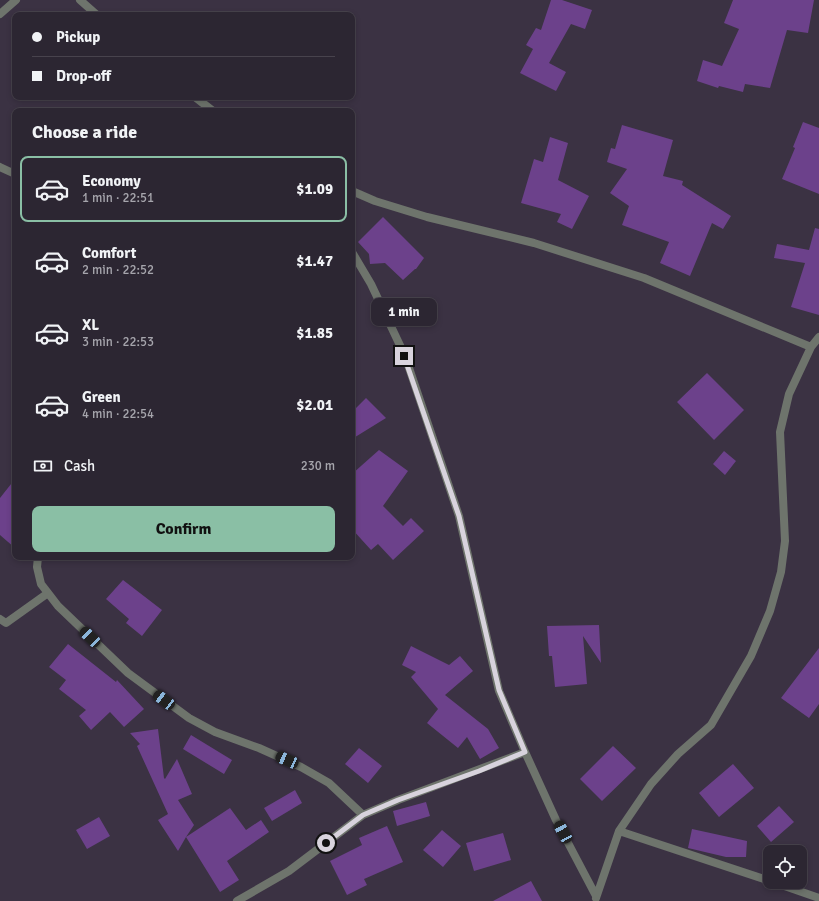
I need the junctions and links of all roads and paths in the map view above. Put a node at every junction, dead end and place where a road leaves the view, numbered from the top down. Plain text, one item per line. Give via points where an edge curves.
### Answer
1 (16, 0) edge
2 (80, 0) edge
3 (94, 12) edge
4 (0, 14) edge
5 (199, 100) edge
6 (209, 108) edge
7 (0, 167) edge
8 (12, 173) edge
9 (355, 192) edge
10 (355, 257) edge
11 (819, 337) edge
12 (811, 347) junction
13 (38, 560) edge
14 (48, 593) junction
15 (0, 619) edge
16 (525, 752) junction
17 (363, 815) junction
18 (619, 831) junction
19 (763, 879) edge
20 (793, 889) edge
21 (596, 898) edge
22 (819, 898) edge
23 (236, 901) edge

1 - 4 street
2 - 3 street
5 - 6 street
7 - 8 street
9 - 12 street via 427,217 534,243 644,278
10 - 16 street via 371,284 404,356 426,418 459,516 499,690
11 - 12 street
12 - 18 street via 789,394 780,432 785,541 781,572 770,611 751,656 711,725 678,754 651,784
13 - 14 street via 41,584
14 - 15 street via 6,623
14 - 17 street via 58,606 128,673 189,718 215,732 301,767 329,783
16 - 17 street
16 - 21 street
17 - 23 street via 288,871
18 - 19 street
18 - 21 street
20 - 22 street

